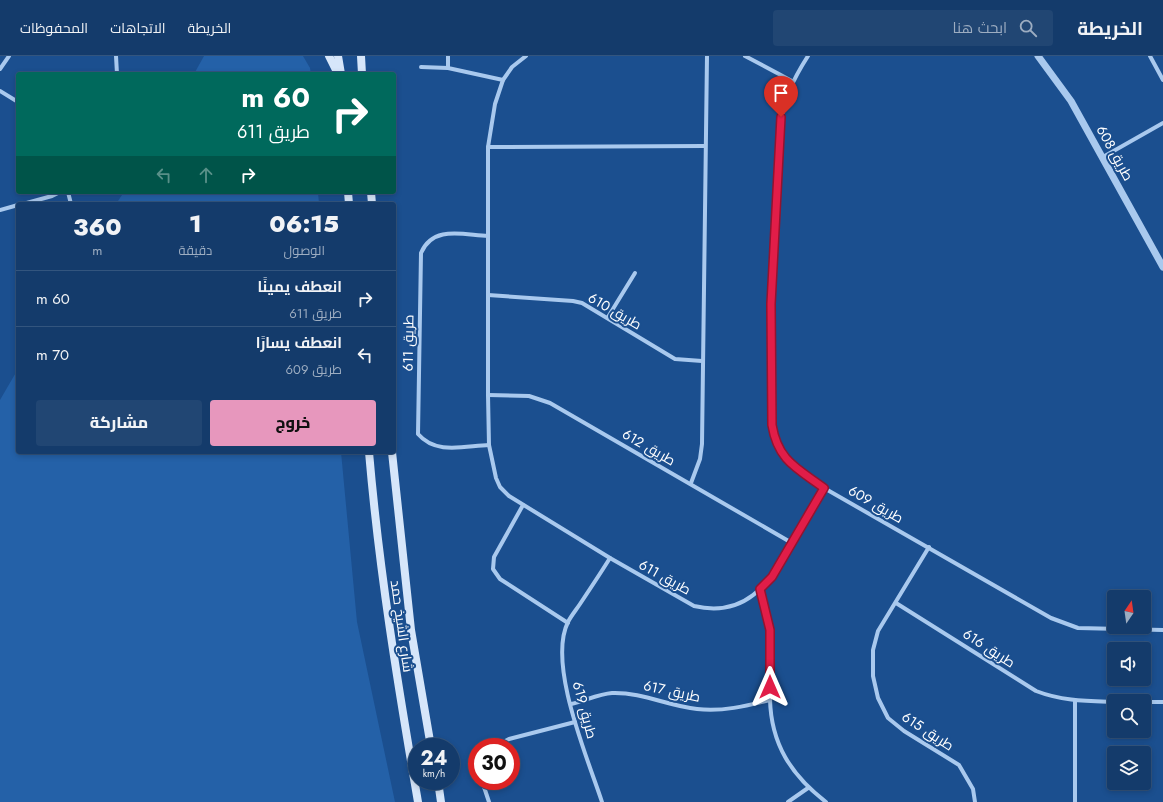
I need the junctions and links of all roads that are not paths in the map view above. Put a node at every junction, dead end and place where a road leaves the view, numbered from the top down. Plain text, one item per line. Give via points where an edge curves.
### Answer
1 (9, 56) edge
2 (116, 56) edge
3 (329, 56) edge
4 (338, 56) edge
5 (361, 56) edge
6 (448, 56) edge
7 (526, 56) edge
8 (707, 56) edge
9 (745, 56) edge
10 (808, 56) edge
11 (1038, 56) edge
12 (1150, 56) edge
13 (420, 67) dead end
14 (448, 68) junction
15 (0, 69) edge
16 (117, 72) edge
17 (337, 72) edge
18 (341, 72) edge
19 (362, 72) edge
20 (503, 80) junction
21 (1163, 80) edge
22 (792, 81) junction
23 (0, 91) edge
24 (16, 101) edge
25 (1163, 123) edge
26 (704, 146) junction
27 (488, 147) junction
28 (1103, 158) junction
29 (56, 194) edge
30 (30, 202) edge
31 (16, 206) edge
32 (0, 210) edge
33 (488, 236) junction
34 (1163, 267) edge
35 (635, 272) dead end
36 (488, 295) junction
37 (608, 317) junction
38 (702, 361) junction
39 (488, 395) junction
40 (489, 445) junction
41 (369, 454) edge
42 (392, 454) edge
43 (692, 483) junction
44 (824, 488) junction
45 (523, 505) junction
46 (792, 543) junction
47 (929, 547) junction
48 (610, 558) junction
49 (760, 589) junction
50 (896, 603) junction
51 (568, 622) junction
52 (1163, 630) edge
53 (770, 700) junction
54 (1075, 701) junction
55 (1107, 702) edge
56 (1151, 702) edge
57 (1163, 702) edge
58 (571, 704) junction
59 (575, 722) junction
60 (429, 738) edge
61 (514, 738) edge
62 (808, 788) junction
63 (439, 790) edge
64 (485, 790) edge
65 (418, 802) edge
66 (441, 802) edge
67 (488, 802) edge
68 (602, 802) edge
69 (788, 802) edge
70 (826, 802) edge
71 (975, 802) edge
72 (1075, 802) edge

1 - 15 street
2 - 16 street
3 - 17 main road
4 - 18 main road
5 - 19 main road
6 - 14 street
7 - 20 street, طريق 611 via 512,67
8 - 26 street
9 - 22 street
10 - 22 street, طريق 609
11 - 28 street, طريق 608 via 1070,101
12 - 21 street
13 - 14 street
14 - 20 street
20 - 27 street, طريق 611 via 495,104
22 - 44 street, طريق 609 via 783,106 780,128 771,304 772,425 775,441 783,456
23 - 24 street
25 - 28 street
26 - 27 street
26 - 38 street
27 - 33 street, طريق 611
28 - 34 street, طريق 608
29 - 30 street
31 - 32 street
33 - 36 street, طريق 611
33 - 40 street, طريق 611 via 441,234 431,238 421,253 418,434 428,443 440,448
35 - 37 street
36 - 37 street, طريق 610 via 572,301 582,303
36 - 39 street, طريق 611
37 - 38 street, طريق 610 via 675,359
38 - 43 street via 702,444
39 - 40 street, طريق 611
39 - 43 street, طريق 612 via 540,398
40 - 45 street, طريق 611 via 500,487
41 - 65 main road, شارع الشيخ حمد via 381,572
42 - 60 main road, شارع الشيخ حمد via 411,630
43 - 46 street, طريق 612
44 - 46 street, طريق 611
44 - 47 street, طريق 609
45 - 48 street, طريق 611
45 - 51 street via 494,557 494,569 500,579
46 - 49 street, طريق 611 via 772,577
47 - 50 street, طريق 615
47 - 52 street, طريق 609 via 1051,618 1078,628
48 - 49 street, طريق 611 via 694,606 709,609 725,608 744,601
48 - 51 street, طريق 619
49 - 53 street via 770,630
50 - 54 street, طريق 616 via 1036,691 1054,698
50 - 71 street, طريق 615 via 878,631 873,650 873,676 878,698 888,718 904,731 959,765 973,789
51 - 58 street, طريق 619 via 563,639 563,670
53 - 58 street, طريق 617 via 723,710 698,710 672,706 632,694 611,693
53 - 62 street via 773,725 780,749 794,772
54 - 55 street, طريق 616
54 - 72 street
56 - 57 street
58 - 59 street, طريق 619
59 - 61 street
59 - 68 street, طريق 619
62 - 69 street
62 - 70 street
63 - 66 main road
64 - 67 street

